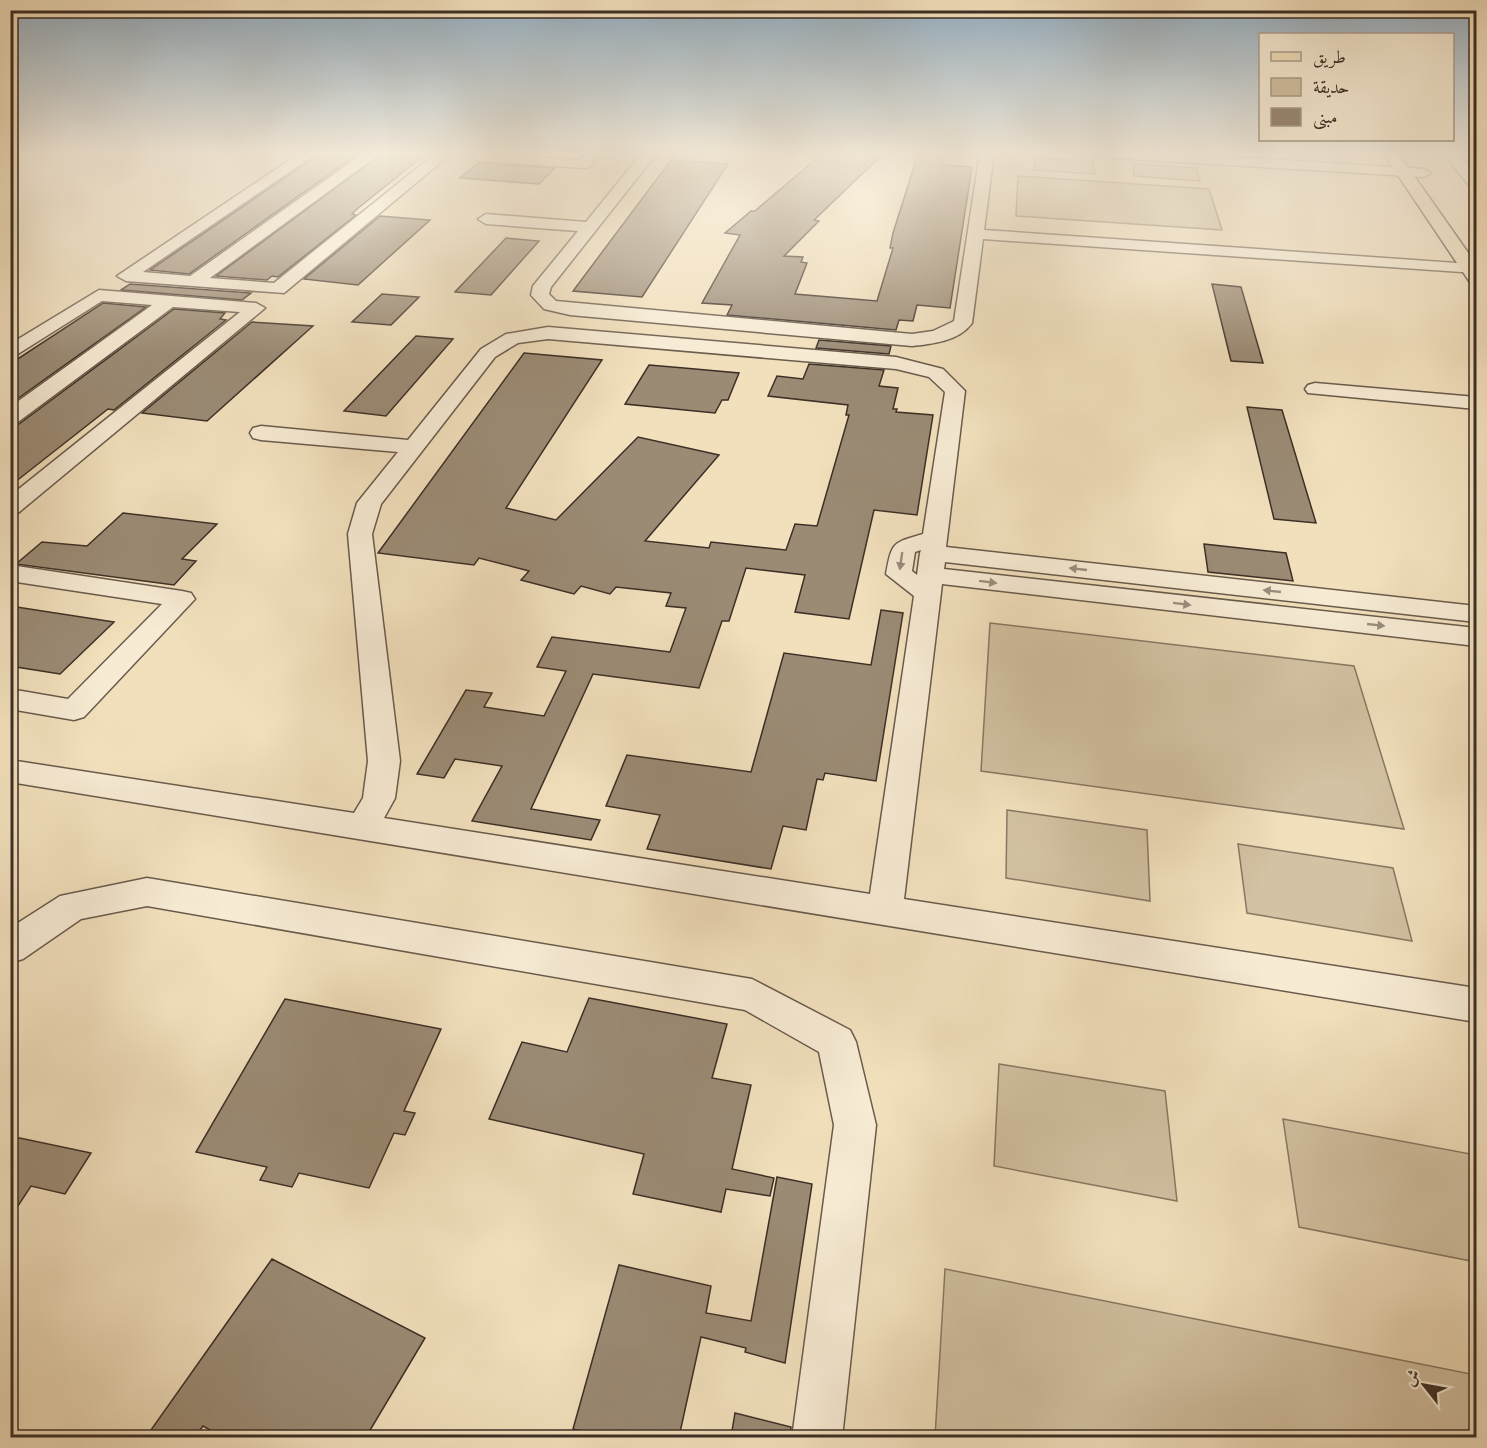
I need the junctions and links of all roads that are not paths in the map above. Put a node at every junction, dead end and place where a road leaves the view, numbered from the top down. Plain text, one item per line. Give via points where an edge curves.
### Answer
1 (209, 221) edge
2 (279, 221) edge
3 (362, 221) edge
4 (506, 221) edge
5 (595, 221) edge
6 (978, 221) edge
7 (1440, 221) edge
8 (590, 227) junction
9 (977, 229) junction
10 (1470, 269) edge
11 (193, 282) junction
12 (169, 301) junction
13 (10, 353) edge
14 (1315, 389) dead end
15 (1476, 403) edge
16 (10, 417) edge
17 (261, 433) dead end
18 (414, 447) junction
19 (10, 508) edge
20 (932, 565) junction
21 (10, 573) edge
22 (1313, 607) junction
23 (1476, 614) edge
24 (1476, 637) edge
25 (10, 699) edge
26 (10, 771) edge
27 (363, 827) junction
28 (885, 910) junction
29 (10, 948) edge
30 (1476, 1005) edge
31 (817, 1437) edge

1 - 11 street via 126,276
2 - 11 street
3 - 11 street via 278,289
4 - 8 street
5 - 8 street
6 - 9 street
7 - 10 main road
8 - 9 street via 542,286 540,295 550,305 570,310 912,340 953,332 963,323
9 - 9 street via 958,228
9 - 10 street
12 - 13 street via 99,295
12 - 16 street
12 - 19 street via 256,308
14 - 15 street
17 - 18 street
18 - 20 street via 488,353 513,338 548,333 896,363 936,373 955,391
18 - 27 street via 369,503 360,534 384,761 380,798
20 - 22 street
20 - 28 street
21 - 25 street via 182,599 74,710
22 - 23 street
22 -> 24 street
26 - 27 street
27 - 28 street
28 - 30 street
29 - 31 street via 72,906 147,892 752,995 836,1042 855,1125

